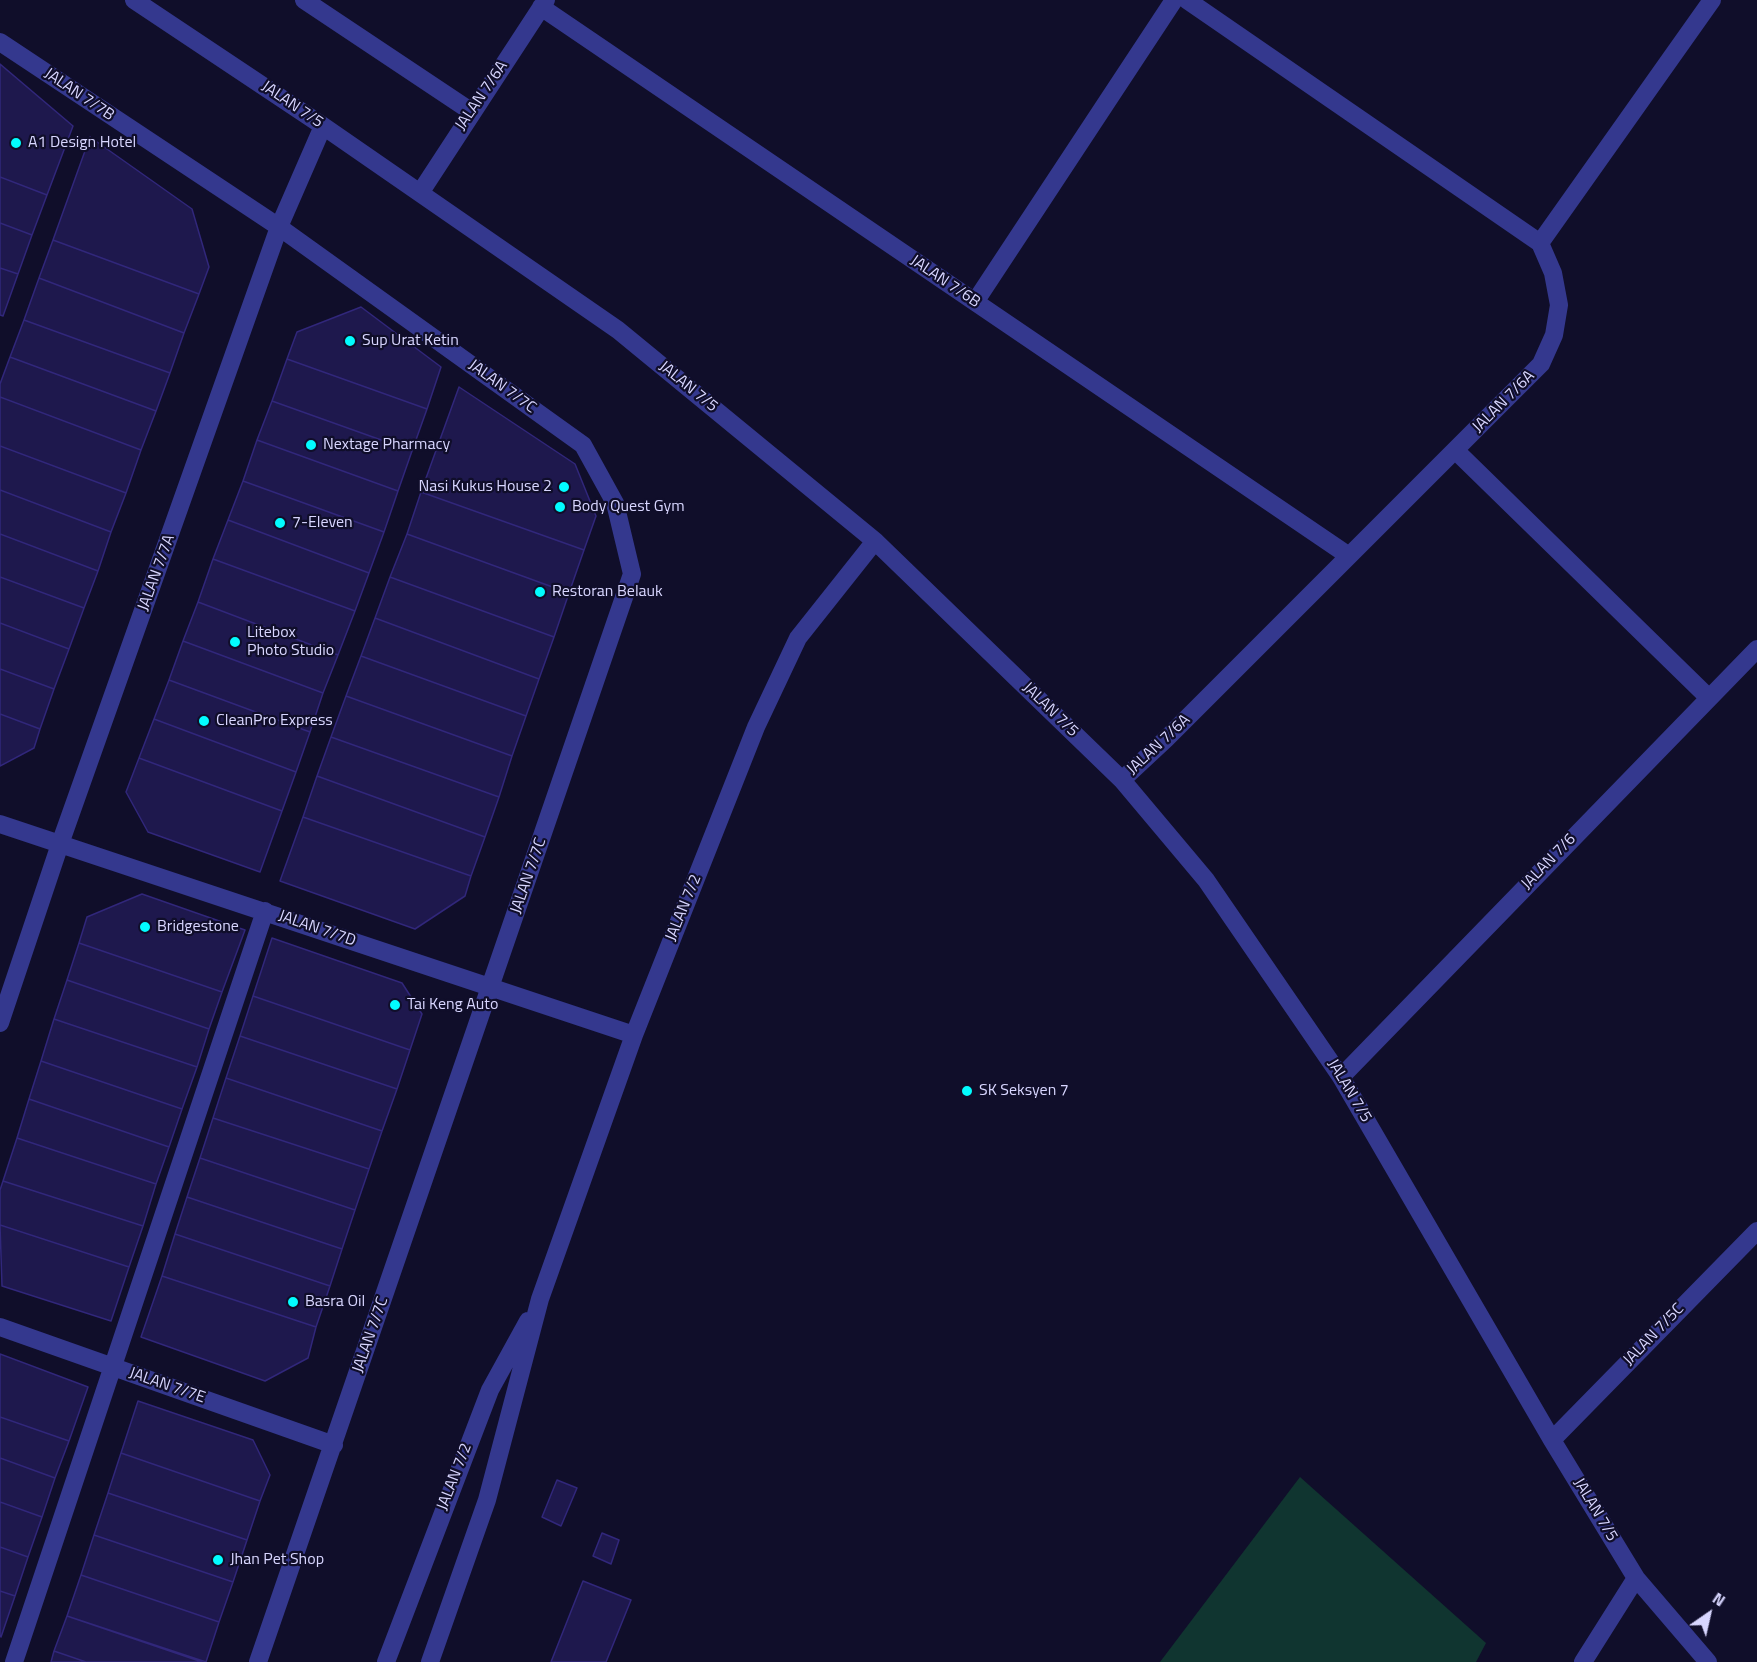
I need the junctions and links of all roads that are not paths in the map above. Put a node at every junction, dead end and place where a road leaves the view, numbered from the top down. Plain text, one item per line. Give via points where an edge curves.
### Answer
1 (134, 0) edge
2 (304, 0) edge
3 (1174, 0) edge
4 (1187, 0) edge
5 (1712, 0) edge
6 (544, 4) edge
7 (0, 42) edge
8 (472, 112) junction
9 (323, 126) junction
10 (420, 193) junction
11 (279, 227) junction
12 (1540, 243) junction
13 (975, 302) junction
14 (1455, 450) junction
15 (875, 541) junction
16 (1349, 556) junction
17 (1757, 649) edge
18 (1709, 698) junction
19 (1122, 780) junction
20 (0, 824) edge
21 (60, 844) junction
22 (265, 911) junction
23 (490, 988) junction
24 (0, 1023) edge
25 (634, 1035) junction
26 (1341, 1077) junction
27 (1757, 1231) edge
28 (540, 1299) junction
29 (0, 1327) edge
30 (113, 1367) junction
31 (1552, 1440) junction
32 (334, 1445) junction
33 (1636, 1578) junction
34 (14, 1662) edge
35 (258, 1662) edge
36 (386, 1662) edge
37 (430, 1662) edge
38 (1582, 1662) edge
39 (1708, 1662) edge

1 - 9 street, JALAN 7/5
2 - 8 street
3 - 13 street
4 - 12 street
5 - 12 street
6 - 8 street, JALAN 7/6A
6 - 13 street, JALAN 7/6B
7 - 11 street, JALAN 7/7B
8 - 10 street, JALAN 7/6A
9 - 10 street, JALAN 7/5
9 - 11 street, JALAN 7/7A
10 - 15 street, JALAN 7/5 via 618,330
11 - 21 street, JALAN 7/7A
11 - 23 street, JALAN 7/7C via 584,445 615,503 632,574
12 - 14 street, JALAN 7/6A via 1553,273 1559,305 1554,335 1541,364
13 - 16 street, JALAN 7/6B
14 - 16 street, JALAN 7/6A
14 - 18 street
15 - 19 street, JALAN 7/5
15 - 25 street, JALAN 7/2 via 798,639 756,727
16 - 19 street, JALAN 7/6A
17 - 18 street, JALAN 7/6
18 - 26 street, JALAN 7/6
19 - 26 street, JALAN 7/5 via 1206,880
20 - 21 street, JALAN 7/7D
21 - 22 street, JALAN 7/7D
21 - 24 street, JALAN 7/7A
22 - 23 street, JALAN 7/7D
22 - 30 street
23 - 25 street, JALAN 7/7D
23 - 32 street, JALAN 7/7C
25 - 28 street, JALAN 7/2
26 - 31 street, JALAN 7/5
27 - 31 street, JALAN 7/5C
28 - 36 street, JALAN 7/2 via 490,1390
28 - 37 street, JALAN 7/2 via 487,1500
29 - 30 street, JALAN 7/7E
30 - 32 street, JALAN 7/7E
30 - 34 street
31 - 33 street, JALAN 7/5
32 - 35 street, JALAN 7/7C
33 - 38 street
33 - 39 street, JALAN 7/5

